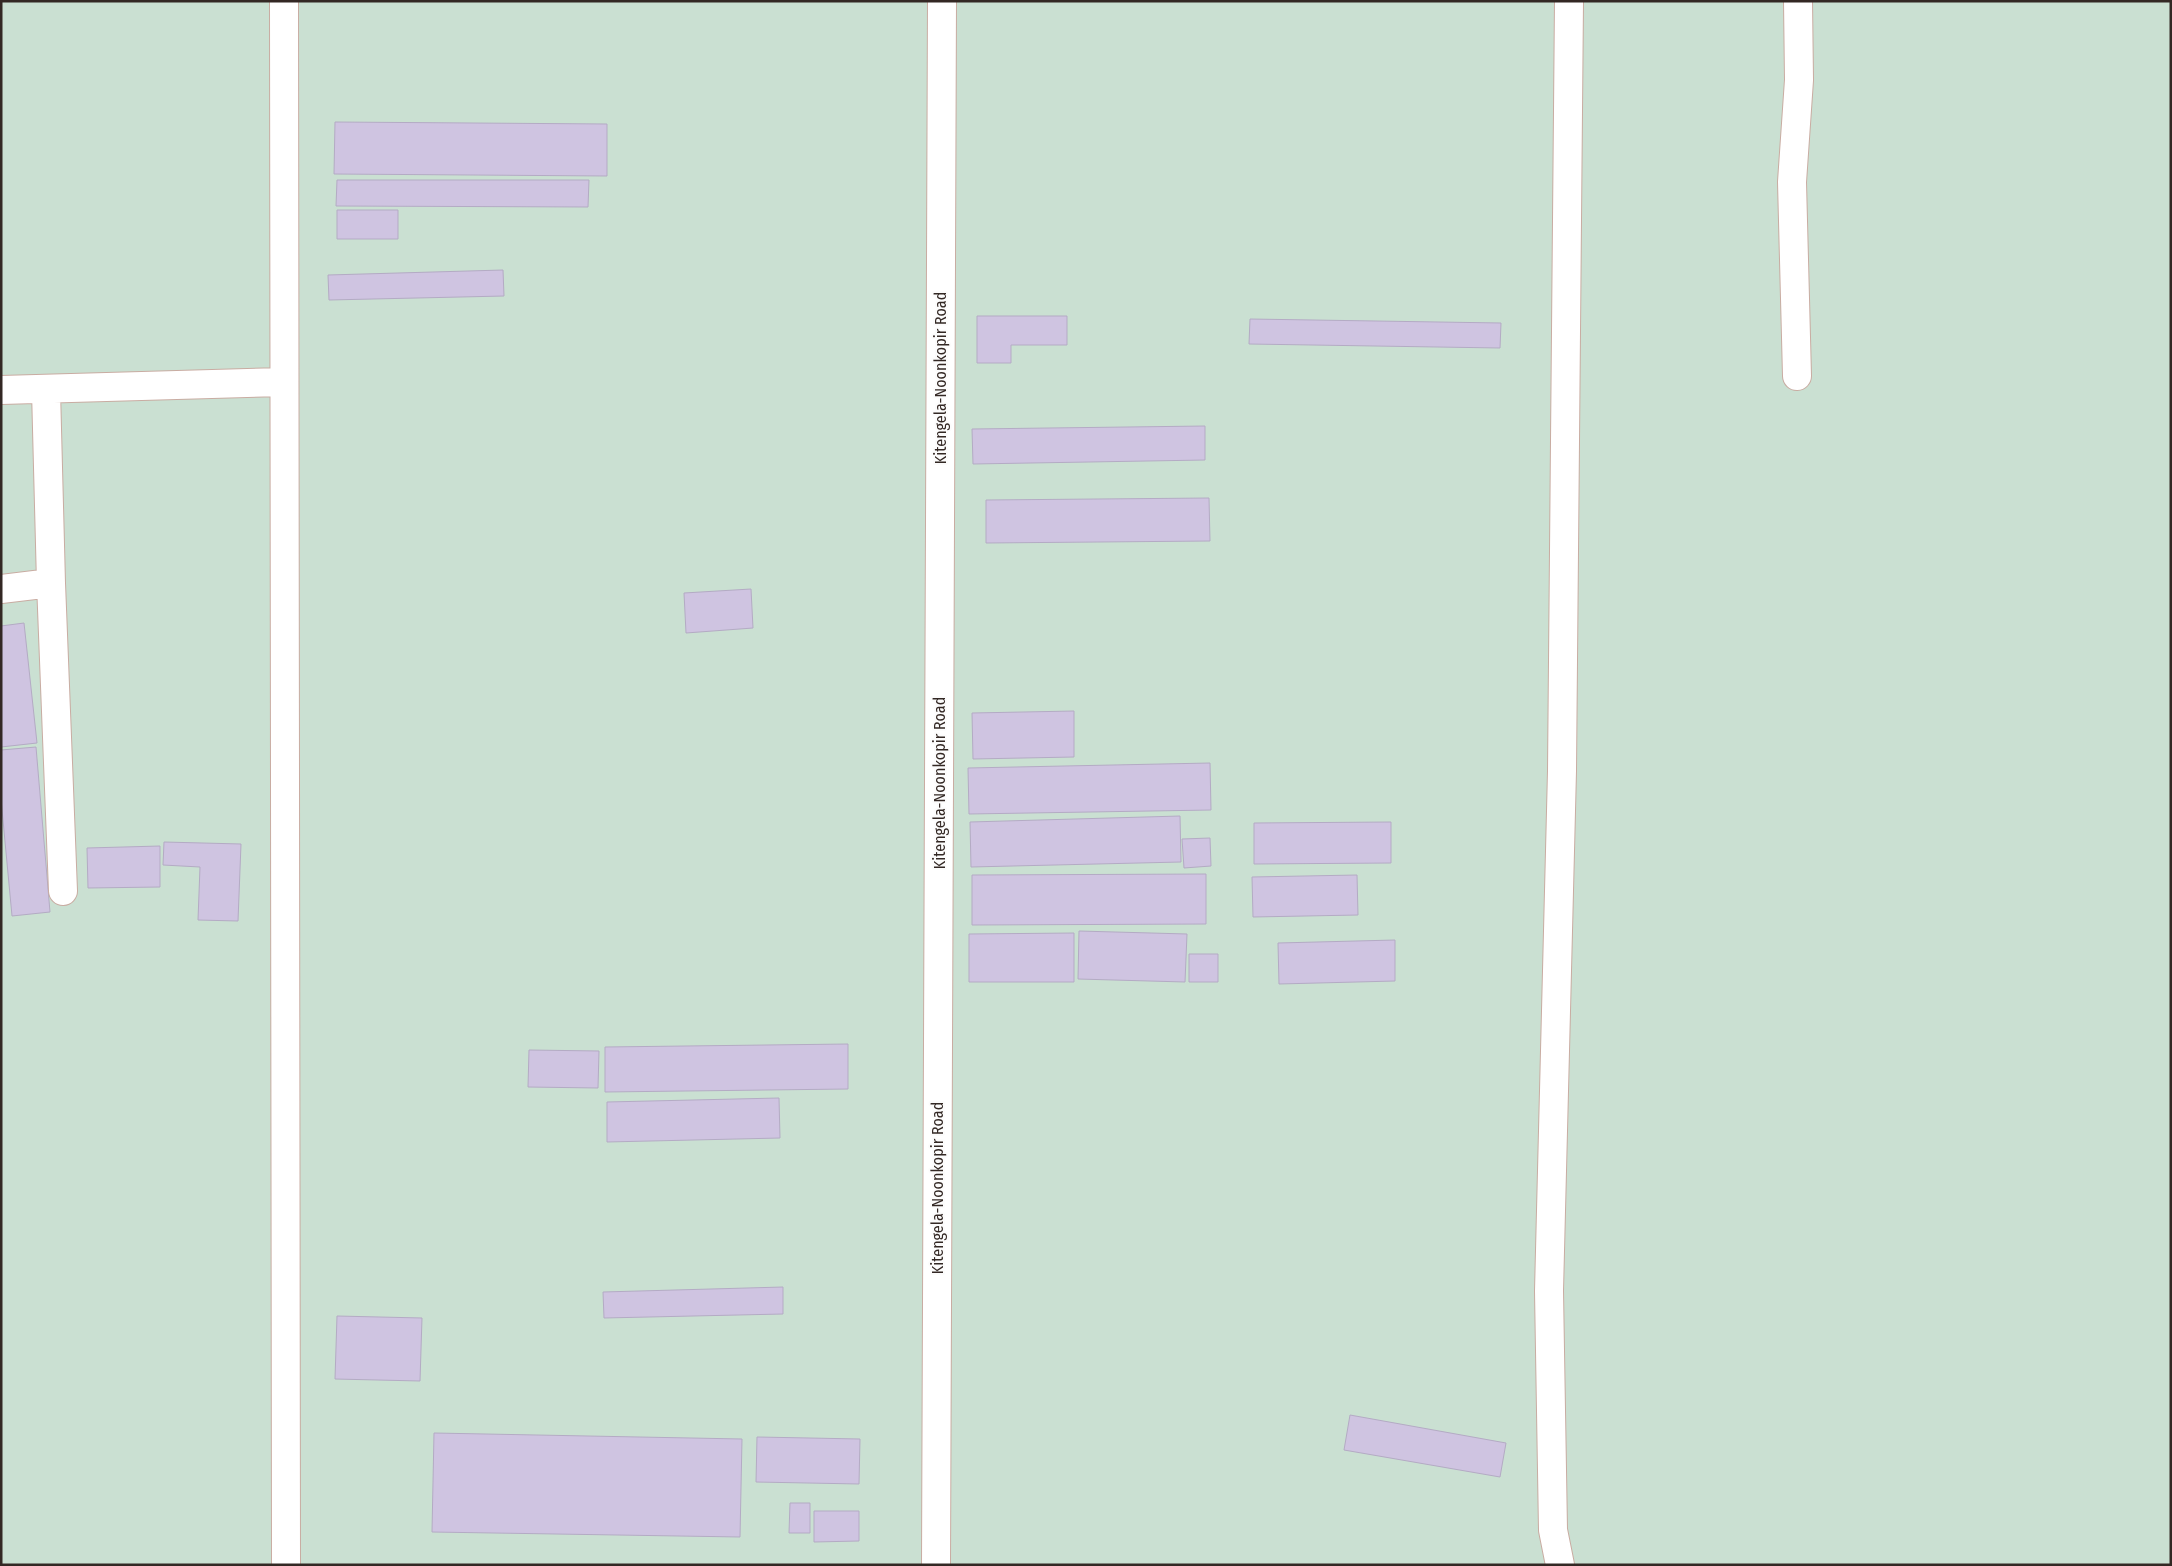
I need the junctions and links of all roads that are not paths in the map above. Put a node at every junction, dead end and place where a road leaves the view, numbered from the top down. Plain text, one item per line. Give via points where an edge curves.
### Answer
1 (284, 1) edge
2 (942, 1) edge
3 (1569, 1) edge
4 (1798, 1) edge
5 (1797, 376) dead end
6 (284, 382) junction
7 (1, 390) edge
8 (46, 390) junction
9 (51, 583) junction
10 (1, 589) edge
11 (63, 891) dead end
12 (286, 1565) edge
13 (936, 1565) edge
14 (1560, 1565) edge

1 - 6 street
2 - 13 street, Kitengela-Noonkopir Road
3 - 14 street via 1562,772 1548,1291 1553,1530
4 - 5 street via 1799,80 1792,182
6 - 8 street
6 - 12 street
7 - 8 street
8 - 9 street
9 - 10 street
9 - 11 street

